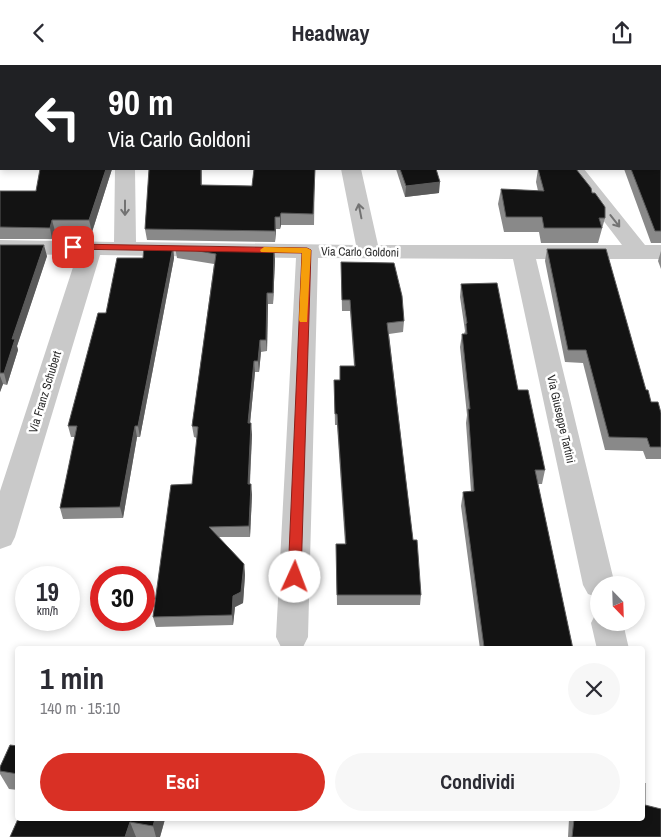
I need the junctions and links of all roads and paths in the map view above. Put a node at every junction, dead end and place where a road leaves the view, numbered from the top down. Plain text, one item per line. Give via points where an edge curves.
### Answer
1 (125, 170) edge
2 (352, 170) edge
3 (575, 170) edge
4 (0, 247) edge
5 (91, 247) junction
6 (125, 247) junction
7 (307, 250) junction
8 (368, 252) junction
9 (523, 252) junction
10 (639, 252) junction
11 (661, 253) edge
12 (0, 537) edge
13 (597, 576) edge
14 (610, 631) edge
15 (292, 637) dead end
16 (612, 646) edge

1 -> 6 street
8 -> 2 street
3 -> 10 street
4 - 5 street, Via Carlo Goldoni
5 - 6 street, Via Carlo Goldoni
5 - 12 street, Via Franz Schubert
6 - 7 street, Via Carlo Goldoni
7 - 8 street, Via Carlo Goldoni
7 - 15 street
8 - 9 street, Via Carlo Goldoni
9 - 10 street, Via Carlo Goldoni
9 - 13 street, Via Giuseppe Tartini
10 - 11 street, Via Carlo Goldoni
14 - 16 street

